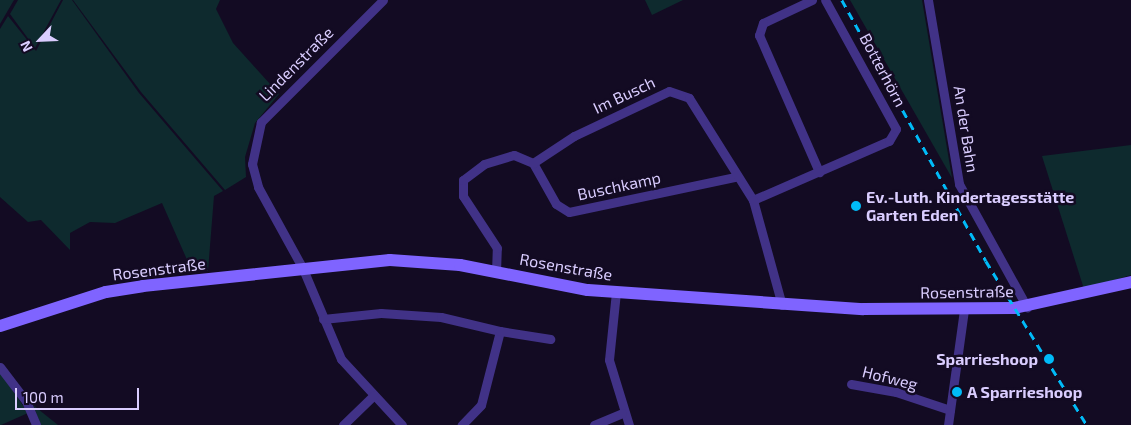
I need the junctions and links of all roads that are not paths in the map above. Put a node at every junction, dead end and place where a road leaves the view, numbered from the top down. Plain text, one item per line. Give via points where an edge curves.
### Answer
1 (383, 0) edge
2 (812, 0) edge
3 (826, 0) edge
4 (928, 0) edge
5 (533, 163) junction
6 (819, 172) junction
7 (735, 177) junction
8 (753, 200) junction
9 (303, 269) junction
10 (496, 272) junction
11 (1131, 282) edge
12 (616, 292) junction
13 (782, 305) junction
14 (1027, 307) junction
15 (964, 310) junction
16 (323, 319) junction
17 (0, 326) edge
18 (500, 331) junction
19 (550, 339) dead end
20 (0, 367) edge
21 (851, 384) dead end
22 (373, 396) junction
23 (950, 410) junction
24 (622, 413) junction
25 (36, 425) edge
26 (343, 425) edge
27 (402, 425) edge
28 (462, 425) edge
29 (594, 425) edge
30 (628, 425) edge
31 (948, 425) edge

1 - 9 street, Lindenstraße via 277,103 261,122 253,142 258,186
2 - 6 street via 763,23 758,35
3 - 6 street, Botterhörn via 896,129 889,141
4 - 14 street, An der Bahn via 959,184
5 - 7 street, Buschkamp via 556,204 570,212
5 - 7 street, Im Busch via 574,136 668,91 689,98
5 - 10 street via 514,155 484,164 461,184 464,196 497,248
6 - 8 street, Botterhörn
7 - 8 street, Im Busch
8 - 13 street, Im Busch
9 - 10 main road, Rosenstraße via 390,260
9 - 16 street, Lindenstraße
9 - 17 main road, Rosenstraße via 106,292
10 - 12 main road, Rosenstraße
11 - 14 main road, Rosenstraße
12 - 13 main road, Rosenstraße
12 - 24 street via 609,360
13 - 15 main road, Rosenstraße
14 - 15 main road, Rosenstraße
15 - 23 street
16 - 18 street via 382,313 441,317
16 - 22 street, Lindenstraße via 341,359
18 - 19 street
18 - 28 street via 481,405
20 - 25 street via 26,401
21 - 23 street, Hofweg via 896,392
22 - 26 street
22 - 27 street, Lindenstraße
23 - 31 street
24 - 29 street
24 - 30 street

